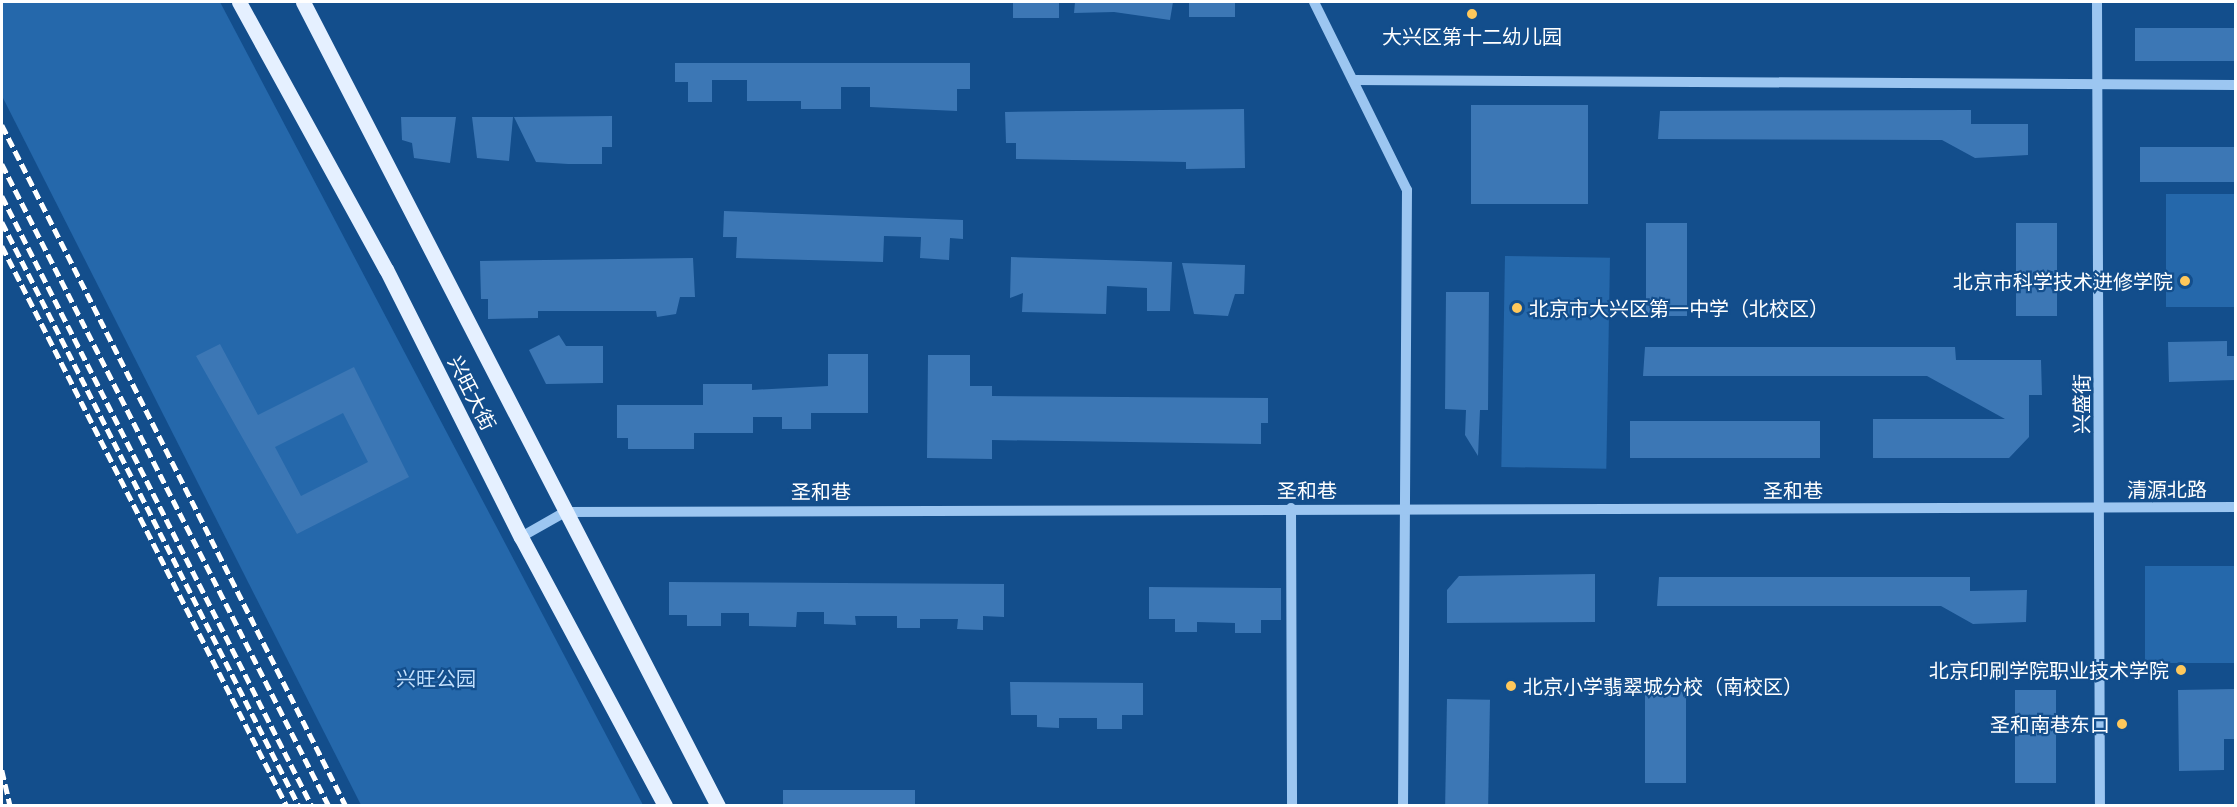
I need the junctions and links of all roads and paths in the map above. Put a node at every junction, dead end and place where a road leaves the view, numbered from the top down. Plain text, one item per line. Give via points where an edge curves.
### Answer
1 (240, 2) edge
2 (303, 2) edge
3 (1314, 2) edge
4 (2097, 2) edge
5 (1353, 80) junction
6 (2098, 84) junction
7 (2235, 85) edge
8 (2099, 507) junction
9 (2235, 507) edge
10 (1291, 508) junction
11 (1407, 509) junction
12 (566, 512) junction
13 (521, 537) junction
14 (665, 806) edge
15 (718, 806) edge
16 (1292, 806) edge
17 (1403, 806) edge
18 (2100, 806) edge

1 - 13 main road, 兴旺大街 via 386,269
2 - 12 main road, 兴旺大街
3 - 5 street
4 - 6 street, 兴盛街
5 - 6 street
5 - 11 street via 1407,190
6 - 7 street
6 - 8 street, 兴盛街
8 - 9 street, 清源北路
8 - 11 street, 圣和巷
8 - 18 street, 兴盛街
10 - 11 street, 圣和巷
10 - 12 street, 圣和巷
10 - 16 street
11 - 17 street
12 - 13 street, 圣和巷
12 - 15 main road, 兴旺大街
13 - 14 main road, 兴旺大街

